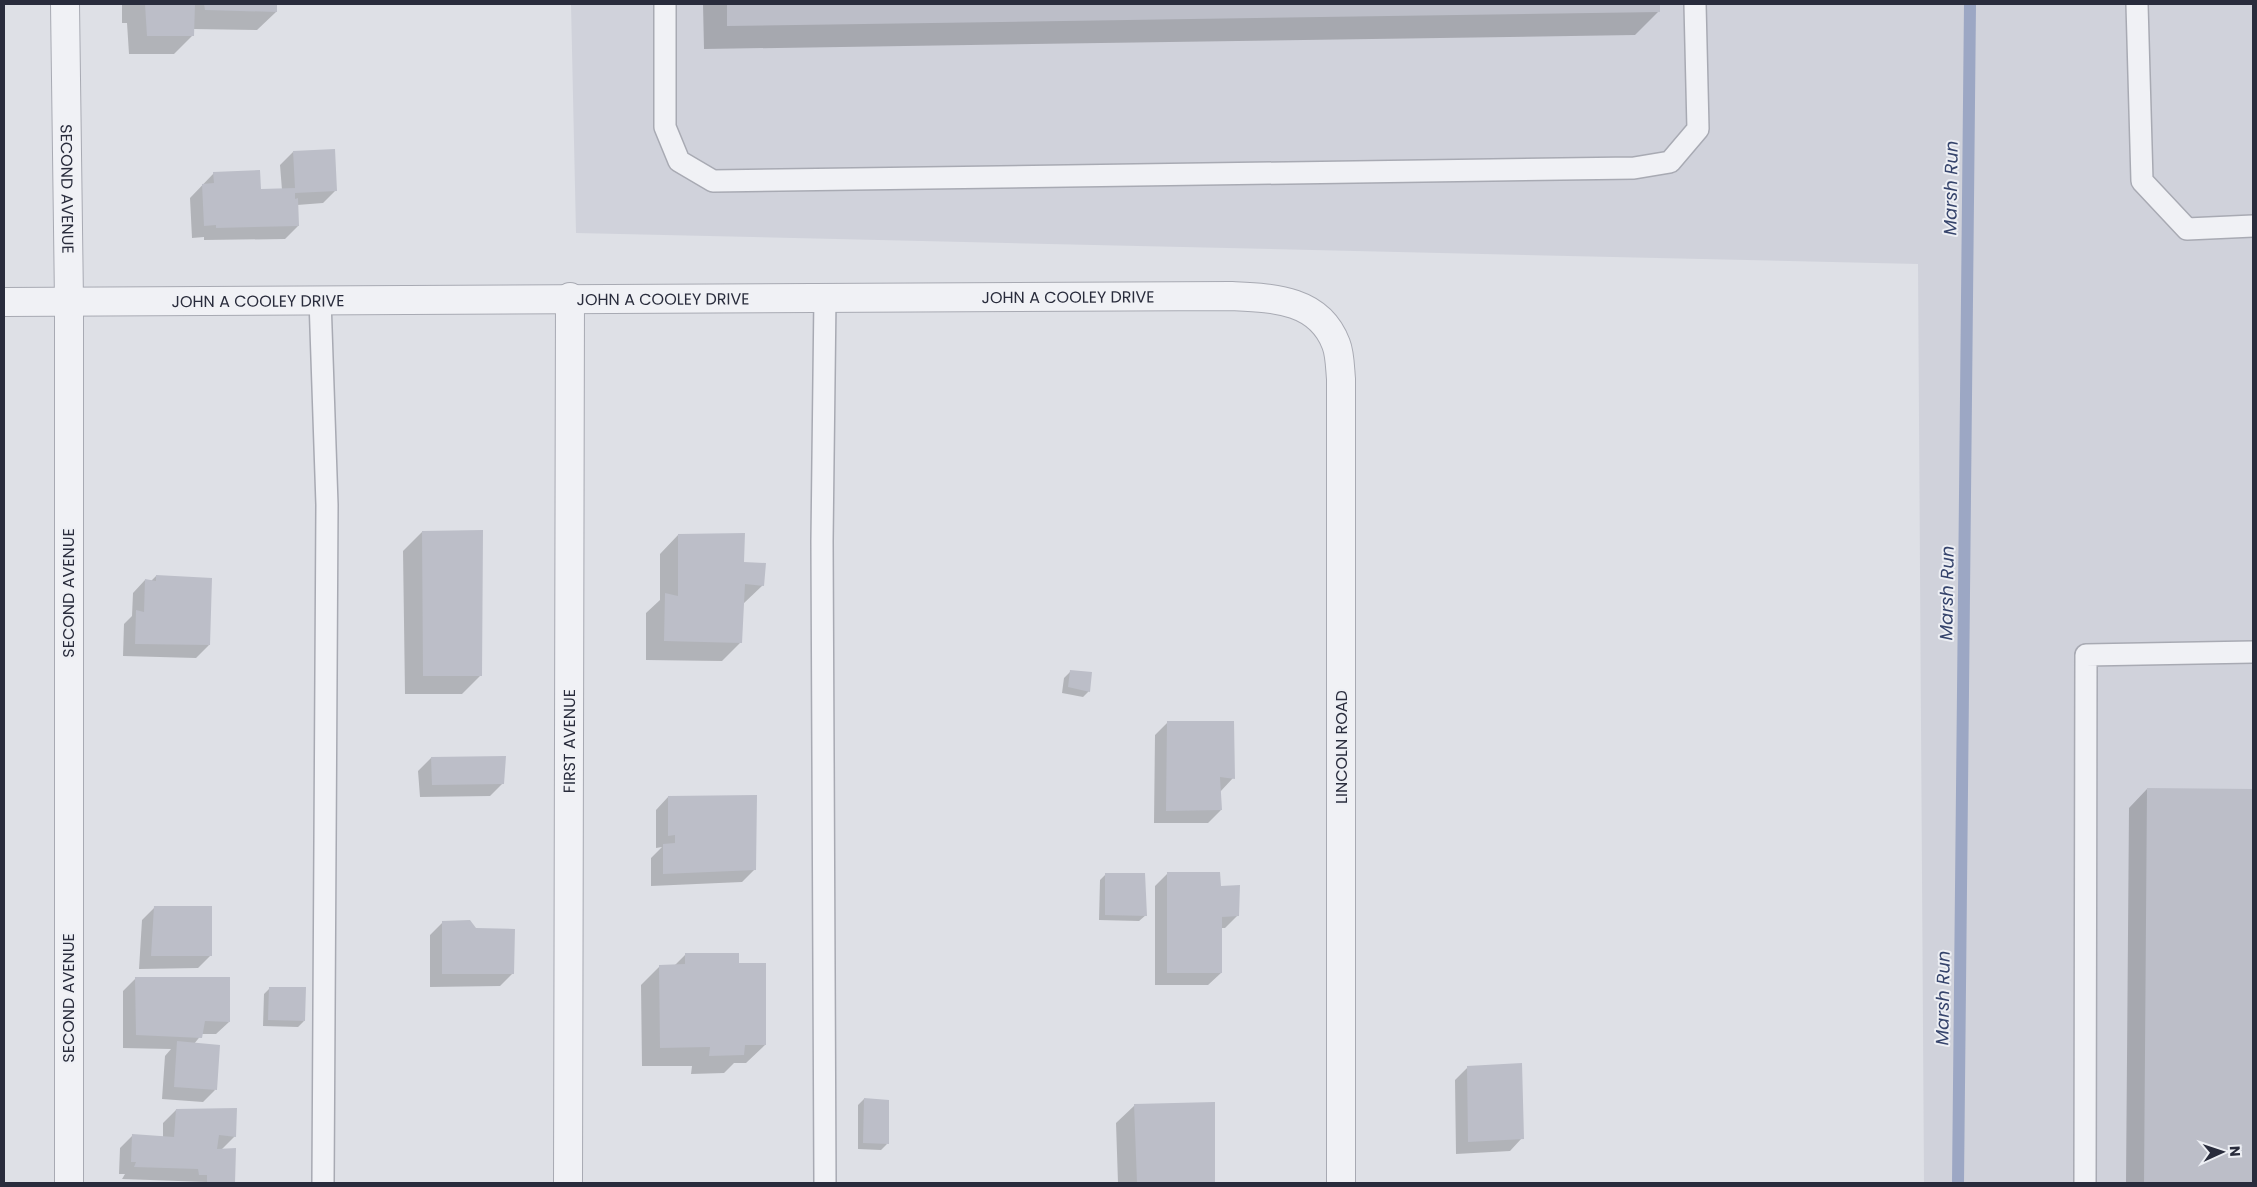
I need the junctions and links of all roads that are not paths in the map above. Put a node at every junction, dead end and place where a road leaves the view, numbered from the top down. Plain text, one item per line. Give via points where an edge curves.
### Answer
1 (65, 4) edge
2 (665, 4) edge
3 (1695, 4) edge
4 (2136, 4) edge
5 (2253, 226) edge
6 (570, 297) junction
7 (825, 297) junction
8 (320, 300) junction
9 (4, 302) edge
10 (69, 302) junction
11 (1319, 316) joint
12 (2253, 652) edge
13 (69, 1183) edge
14 (323, 1183) edge
15 (568, 1183) edge
16 (825, 1183) edge
17 (1341, 1183) edge
18 (2085, 1183) edge

1 - 10 street, SECOND AVENUE
2 - 3 lane via 665,127 679,161 714,181 1634,168 1670,162 1698,129
4 - 5 lane via 2142,181 2187,229
6 - 7 street, JOHN A COOLEY DRIVE
6 - 8 street, JOHN A COOLEY DRIVE
6 - 15 street, FIRST AVENUE
7 - 11 street, JOHN A COOLEY DRIVE via 1232,296 1277,298
7 - 16 lane via 822,541
8 - 10 street, JOHN A COOLEY DRIVE
8 - 14 lane via 327,505
9 - 10 street, JOHN A COOLEY DRIVE
10 - 13 street, SECOND AVENUE
11 - 17 street, LINCOLN ROAD via 1336,345 1341,379
12 - 18 lane via 2086,654

